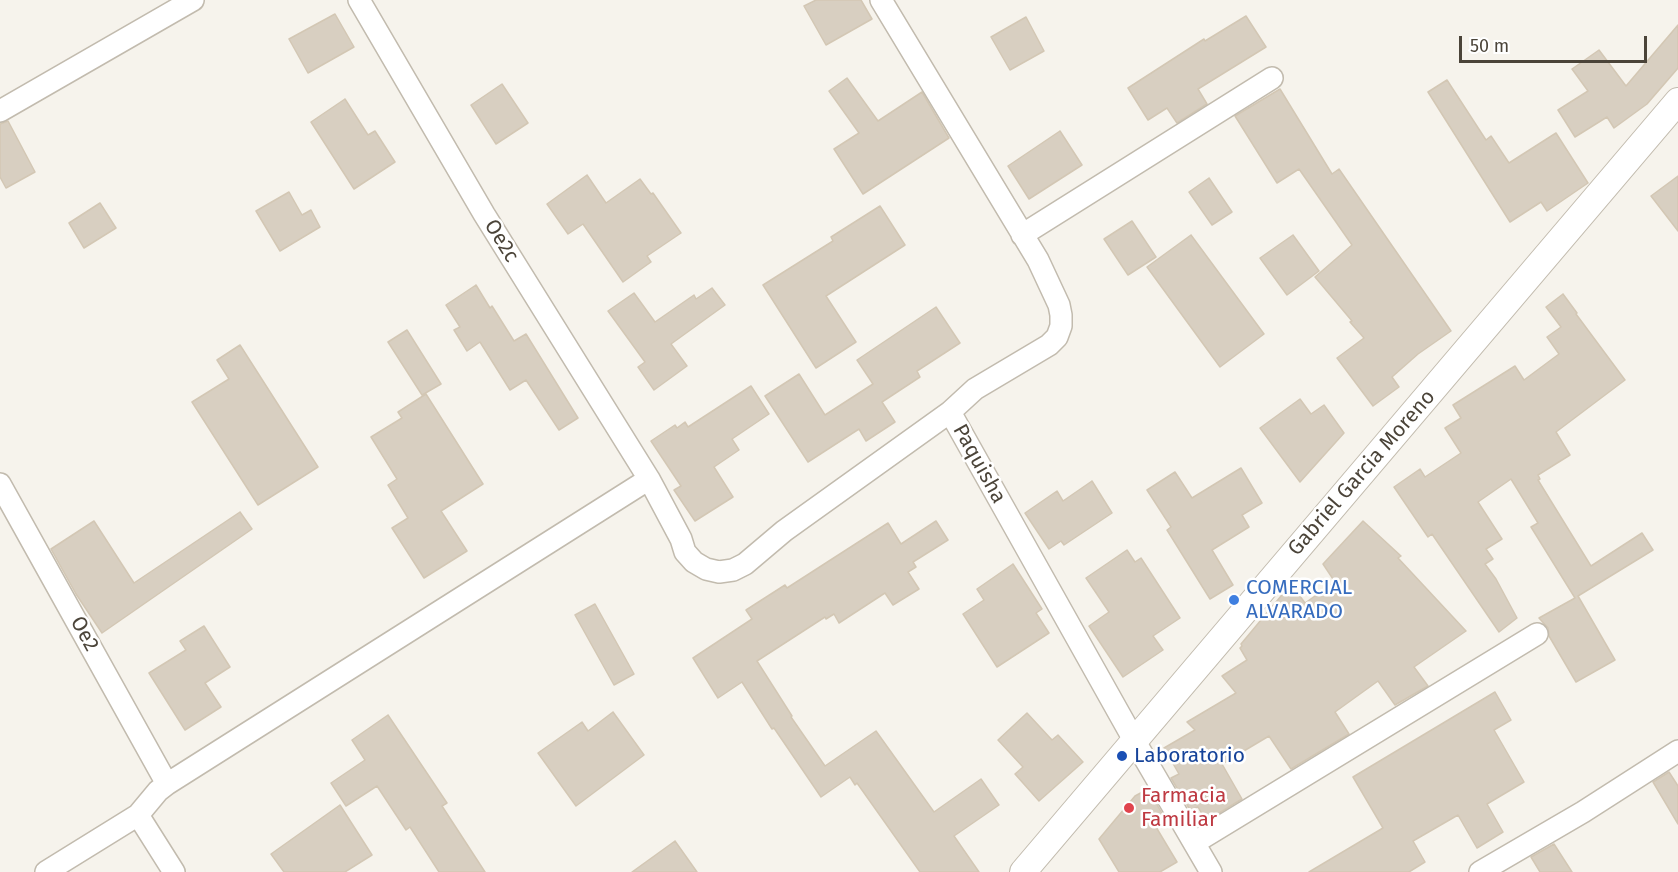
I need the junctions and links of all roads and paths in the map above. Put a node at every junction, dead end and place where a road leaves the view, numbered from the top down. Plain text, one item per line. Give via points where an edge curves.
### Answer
1 (193, 0) edge
2 (359, 0) edge
3 (881, 0) edge
4 (1272, 78) dead end
5 (1678, 101) edge
6 (0, 111) edge
7 (1022, 235) junction
8 (950, 412) junction
9 (649, 479) junction
10 (0, 484) edge
11 (1537, 633) dead end
12 (1134, 740) junction
13 (1678, 751) edge
14 (167, 784) junction
15 (138, 815) junction
16 (1194, 843) junction
17 (46, 872) edge
18 (174, 872) edge
19 (1023, 872) edge
20 (1211, 872) edge
21 (1479, 872) edge

1 - 6 street
2 - 9 street, Oe2c via 484,214
3 - 7 street, Paquisha
4 - 7 street
5 - 12 street, Gabriel Garcia Moreno
7 - 8 street, Paquisha via 1059,305 1061,326 1057,337 975,388
8 - 9 street, Oe2c via 733,570 719,572 694,562 685,552
8 - 12 street, Paquisha
9 - 14 street
10 - 14 street, Oe2
11 - 16 street
12 - 16 street, Paquisha
12 - 19 street, Gabriel Garcia Moreno
13 - 21 street
14 - 15 street
15 - 17 street
15 - 18 street
16 - 20 street, Paquisha

